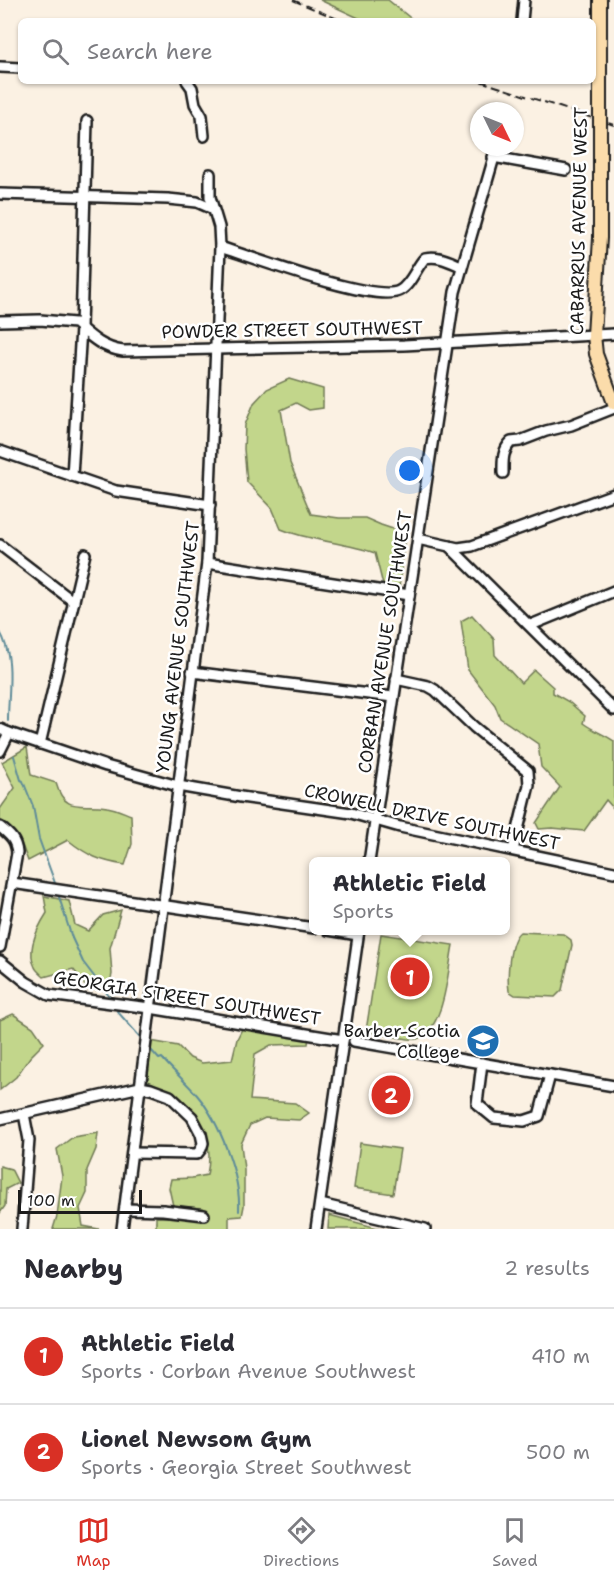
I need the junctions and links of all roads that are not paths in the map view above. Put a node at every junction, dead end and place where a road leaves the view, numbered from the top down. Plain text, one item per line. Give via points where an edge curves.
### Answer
1 (524, 0) edge
2 (600, 0) edge
3 (522, 18) edge
4 (0, 67) edge
5 (18, 68) edge
6 (189, 84) edge
7 (87, 121) dead end
8 (204, 136) dead end
9 (493, 157) joint
10 (566, 171) dead end
11 (210, 174) dead end
12 (0, 194) edge
13 (86, 197) junction
14 (213, 209) junction
15 (220, 247) junction
16 (461, 267) junction
17 (0, 321) edge
18 (81, 328) junction
19 (614, 334) edge
20 (594, 335) junction
21 (447, 343) junction
22 (217, 348) junction
23 (614, 404) edge
24 (614, 408) edge
25 (0, 451) edge
26 (503, 473) dead end
27 (72, 476) junction
28 (614, 494) edge
29 (210, 505) junction
30 (418, 539) junction
31 (0, 545) edge
32 (449, 546) junction
33 (85, 554) dead end
34 (207, 563) junction
35 (614, 591) edge
36 (409, 595) junction
37 (74, 602) junction
38 (531, 626) junction
39 (192, 672) junction
40 (396, 679) junction
41 (393, 697) junction
42 (614, 710) edge
43 (4, 731) edge
44 (40, 744) junction
45 (0, 751) edge
46 (178, 786) junction
47 (375, 820) junction
48 (0, 826) edge
49 (513, 850) junction
50 (370, 857) edge
51 (614, 872) edge
52 (12, 883) junction
53 (163, 907) junction
54 (309, 927) edge
55 (358, 935) edge
56 (0, 947) edge
57 (0, 961) edge
58 (150, 1008) junction
59 (343, 1040) junction
60 (354, 1041) dead end
61 (482, 1063) junction
62 (550, 1075) junction
63 (614, 1086) edge
64 (137, 1088) junction
65 (24, 1113) junction
66 (0, 1119) edge
67 (132, 1153) junction
68 (320, 1204) junction
69 (125, 1209) junction
70 (204, 1215) dead end
71 (22, 1229) edge
72 (123, 1229) edge
73 (316, 1229) edge
74 (425, 1229) edge

1 - 3 street
2 - 20 main road, CABARRUS AVENUE WEST, bridge via 600,238
4 - 5 street
6 - 8 street via 202,116
7 - 13 street
9 - 10 street
9 - 16 street, CORBAN AVENUE SOUTHWEST
11 - 14 street, YOUNG AVENUE SOUTHWEST
12 - 13 street
13 - 14 street via 197,202
13 - 18 street
14 - 15 street, YOUNG AVENUE SOUTHWEST
15 - 16 street via 321,280 383,292 398,292 425,258 442,258
15 - 22 street, YOUNG AVENUE SOUTHWEST
16 - 21 street, CORBAN AVENUE SOUTHWEST
17 - 18 street, POWDER STREET SOUTHWEST via 64,322
18 - 22 street, POWDER STREET SOUTHWEST via 111,349 123,351
18 - 27 street
19 - 20 street, POWDER STREET SOUTHWEST
20 - 21 street, POWDER STREET SOUTHWEST
20 - 23 main road, CABARRUS AVENUE WEST via 596,354
21 - 22 street, POWDER STREET SOUTHWEST
21 - 30 street, CORBAN AVENUE SOUTHWEST
22 - 29 street, YOUNG AVENUE SOUTHWEST
24 - 26 street via 511,442 503,459
25 - 27 street
27 - 29 street via 132,494
28 - 32 street via 472,546
29 - 34 street, YOUNG AVENUE SOUTHWEST
30 - 32 street
30 - 36 street, CORBAN AVENUE SOUTHWEST
31 - 37 street
32 - 38 street
33 - 37 street
34 - 36 street
34 - 39 street, YOUNG AVENUE SOUTHWEST
35 - 38 street
36 - 40 street, CORBAN AVENUE SOUTHWEST
37 - 44 street
38 - 42 street
39 - 41 street
39 - 46 street, YOUNG AVENUE SOUTHWEST
40 - 41 street, CORBAN AVENUE SOUTHWEST
40 - 49 street via 435,690 528,771 529,785
41 - 47 street, CORBAN AVENUE SOUTHWEST
43 - 44 street, CROWELL DRIVE SOUTHWEST
43 - 45 street
44 - 46 street, CROWELL DRIVE SOUTHWEST
46 - 47 street, CROWELL DRIVE SOUTHWEST
46 - 53 street, YOUNG AVENUE SOUTHWEST
47 - 49 street, CROWELL DRIVE SOUTHWEST
47 - 50 street, CORBAN AVENUE SOUTHWEST
48 - 52 street via 16,844
49 - 51 street, CROWELL DRIVE SOUTHWEST
52 - 53 street
52 - 56 street
53 - 54 street
53 - 58 street, YOUNG AVENUE SOUTHWEST
55 - 59 street
57 - 58 street, GEORGIA STREET SOUTHWEST via 49,995
58 - 59 street, GEORGIA STREET SOUTHWEST
58 - 64 street, YOUNG AVENUE SOUTHWEST
59 - 68 street
60 - 61 street
61 - 62 street
61 - 62 street via 477,1104 494,1118 524,1121 539,1116
62 - 63 street
64 - 65 street
64 - 67 street, YOUNG AVENUE SOUTHWEST
64 - 67 street via 170,1096 192,1118 203,1143 197,1154 191,1155
65 - 66 street
65 - 71 street via 29,1140
67 - 69 street, YOUNG AVENUE SOUTHWEST
68 - 73 street
68 - 74 street
69 - 70 street
69 - 72 street, YOUNG AVENUE SOUTHWEST

